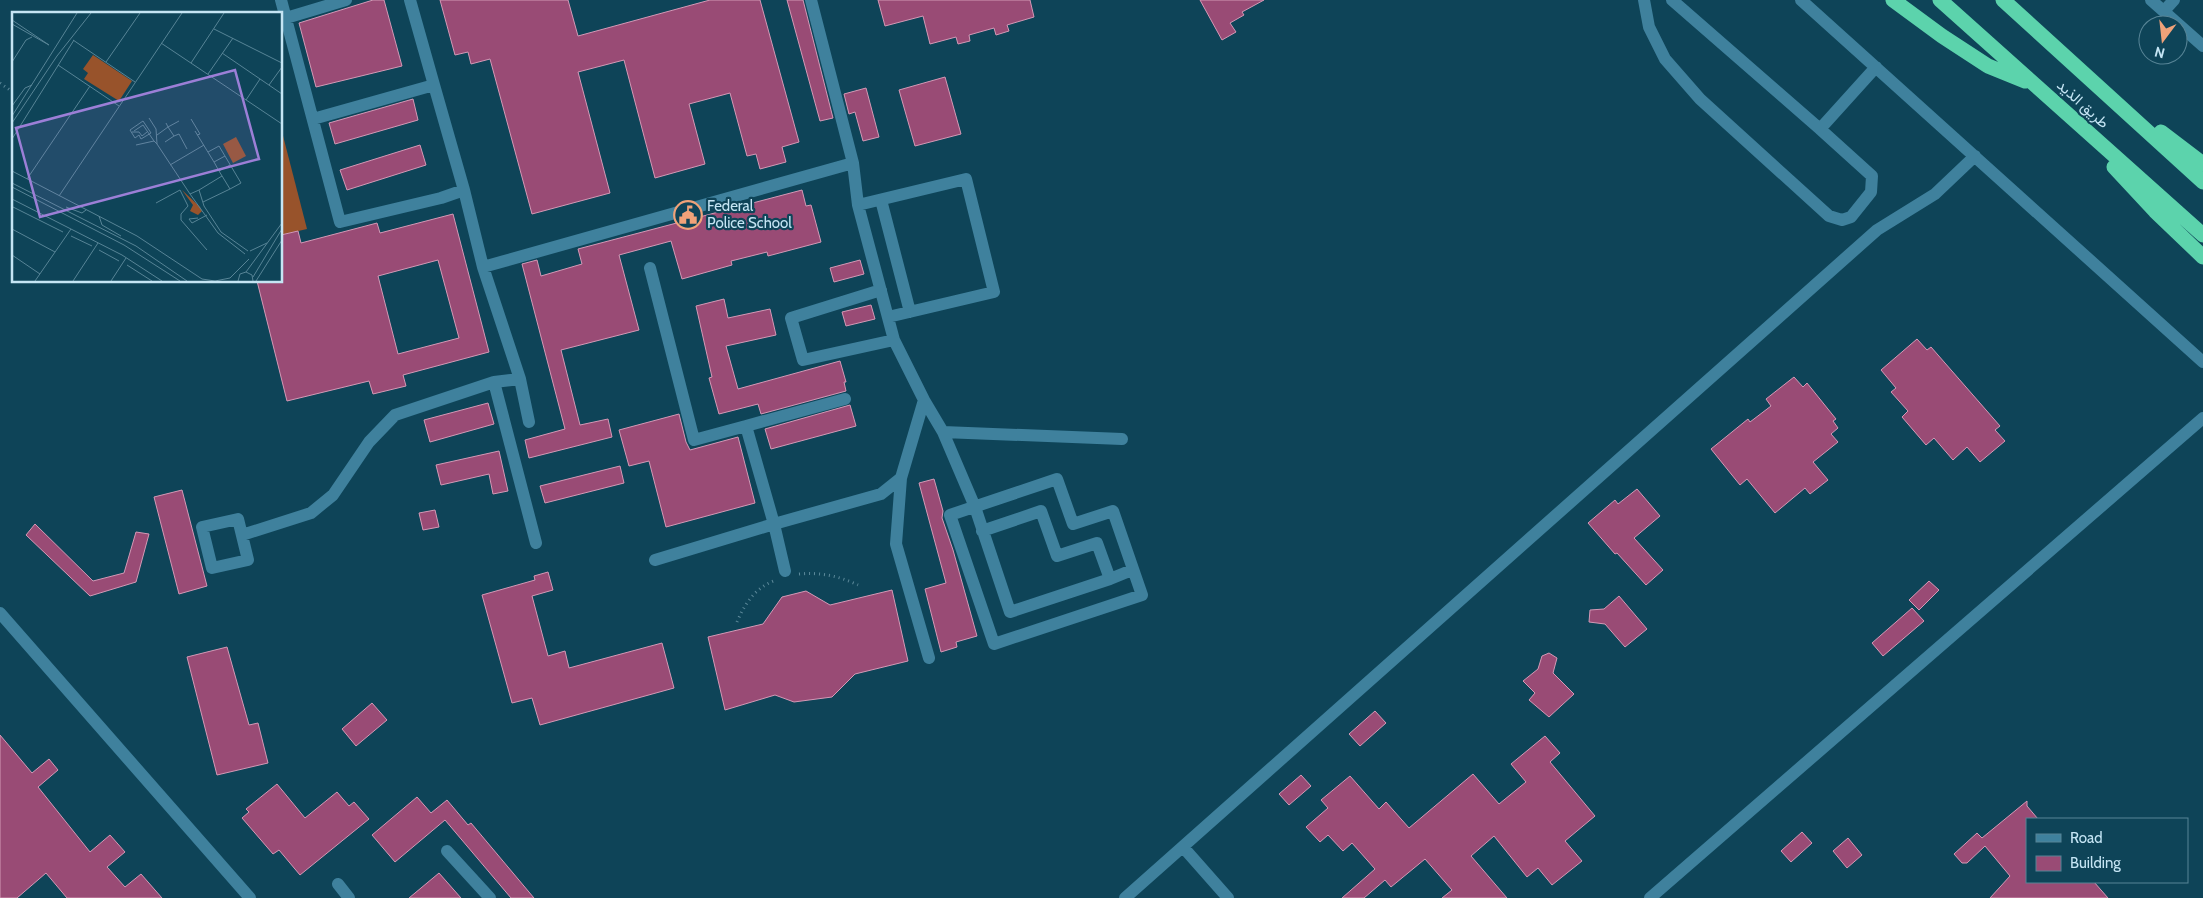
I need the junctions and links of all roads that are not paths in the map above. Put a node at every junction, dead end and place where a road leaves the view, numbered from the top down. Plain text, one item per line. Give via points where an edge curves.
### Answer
1 (281, 0) edge
2 (346, 0) edge
3 (410, 0) edge
4 (812, 0) edge
5 (1644, 0) edge
6 (1672, 0) edge
7 (1801, 0) edge
8 (1893, 0) edge
9 (1940, 0) edge
10 (2003, 0) edge
11 (2151, 0) edge
12 (2174, 0) edge
13 (2164, 12) junction
14 (286, 18) junction
15 (2203, 46) edge
16 (1876, 67) junction
17 (434, 85) junction
18 (2035, 85) junction
19 (2104, 91) junction
20 (313, 119) junction
21 (2074, 120) junction
22 (1820, 129) junction
23 (1975, 156) junction
24 (853, 163) junction
25 (2203, 164) edge
26 (2203, 182) edge
27 (464, 190) junction
28 (882, 200) junction
29 (858, 205) junction
30 (2203, 235) edge
31 (2203, 257) edge
32 (483, 267) junction
33 (650, 268) dead end
34 (881, 290) junction
35 (910, 312) junction
36 (888, 317) junction
37 (894, 340) junction
38 (2203, 362) edge
39 (520, 379) junction
40 (494, 382) junction
41 (846, 399) dead end
42 (924, 400) junction
43 (2203, 418) edge
44 (529, 422) dead end
45 (746, 426) junction
46 (943, 432) junction
47 (1122, 439) dead end
48 (901, 478) junction
49 (975, 507) junction
50 (774, 524) junction
51 (982, 531) junction
52 (242, 535) junction
53 (536, 544) dead end
54 (655, 560) dead end
55 (1132, 570) junction
56 (785, 575) road end
57 (1110, 579) junction
58 (0, 613) edge
59 (929, 658) dead end
60 (1183, 847) junction
61 (447, 851) dead end
62 (338, 884) dead end
63 (250, 898) edge
64 (349, 898) edge
65 (490, 898) edge
66 (1125, 898) edge
67 (1228, 898) edge
68 (1650, 898) edge

1 - 14 street
2 - 14 street
3 - 17 street
4 - 24 street
5 - 22 street via 1649,27 1665,59 1700,99 1829,216 1842,220 1851,217 1871,192 1872,176
6 - 22 street
7 - 16 street
8 - 18 highway via 1988,66
9 - 18 highway, طريق الذيد
10 - 19 highway, طريق الذيد
11 - 13 street
12 - 13 street
13 - 15 street
14 - 20 street
16 - 22 street
16 - 23 street
17 - 20 street
17 - 27 street
18 - 21 highway, طريق الذيد
19 - 25 highway
19 - 26 highway, طريق الذيد
20 - 27 street via 340,222
21 - 30 highway, طريق الذيد
21 - 31 highway via 2149,205
23 - 38 street
23 - 60 street via 1935,194 1877,230
24 - 29 street
24 - 32 street
27 - 32 street
28 - 29 street
28 - 35 street
28 - 35 street via 966,179 994,292
29 - 34 street
32 - 39 street
33 - 45 street via 694,440
34 - 36 street
34 - 37 street via 792,318 796,335 803,360
35 - 36 street
36 - 37 street
37 - 42 street
39 - 40 street
39 - 44 street
40 - 52 street via 395,415 369,442 333,495 311,513
40 - 53 street
41 - 45 street
42 - 46 street
42 - 48 street
43 - 68 street
45 - 50 street
46 - 47 street
46 - 49 street
48 - 50 street via 881,494
48 - 59 street via 896,544
49 - 51 street
49 - 55 street via 1057,479 1072,524 1113,510
49 - 55 street via 950,515 994,644 1142,595
50 - 54 street
50 - 56 street
51 - 57 street via 1041,512 1056,556 1097,543
51 - 57 street via 1010,612
52 - 52 street via 248,560 212,568 202,527 238,519
55 - 57 street
58 - 63 street
60 - 66 street
60 - 67 street
61 - 65 street
62 - 64 street

